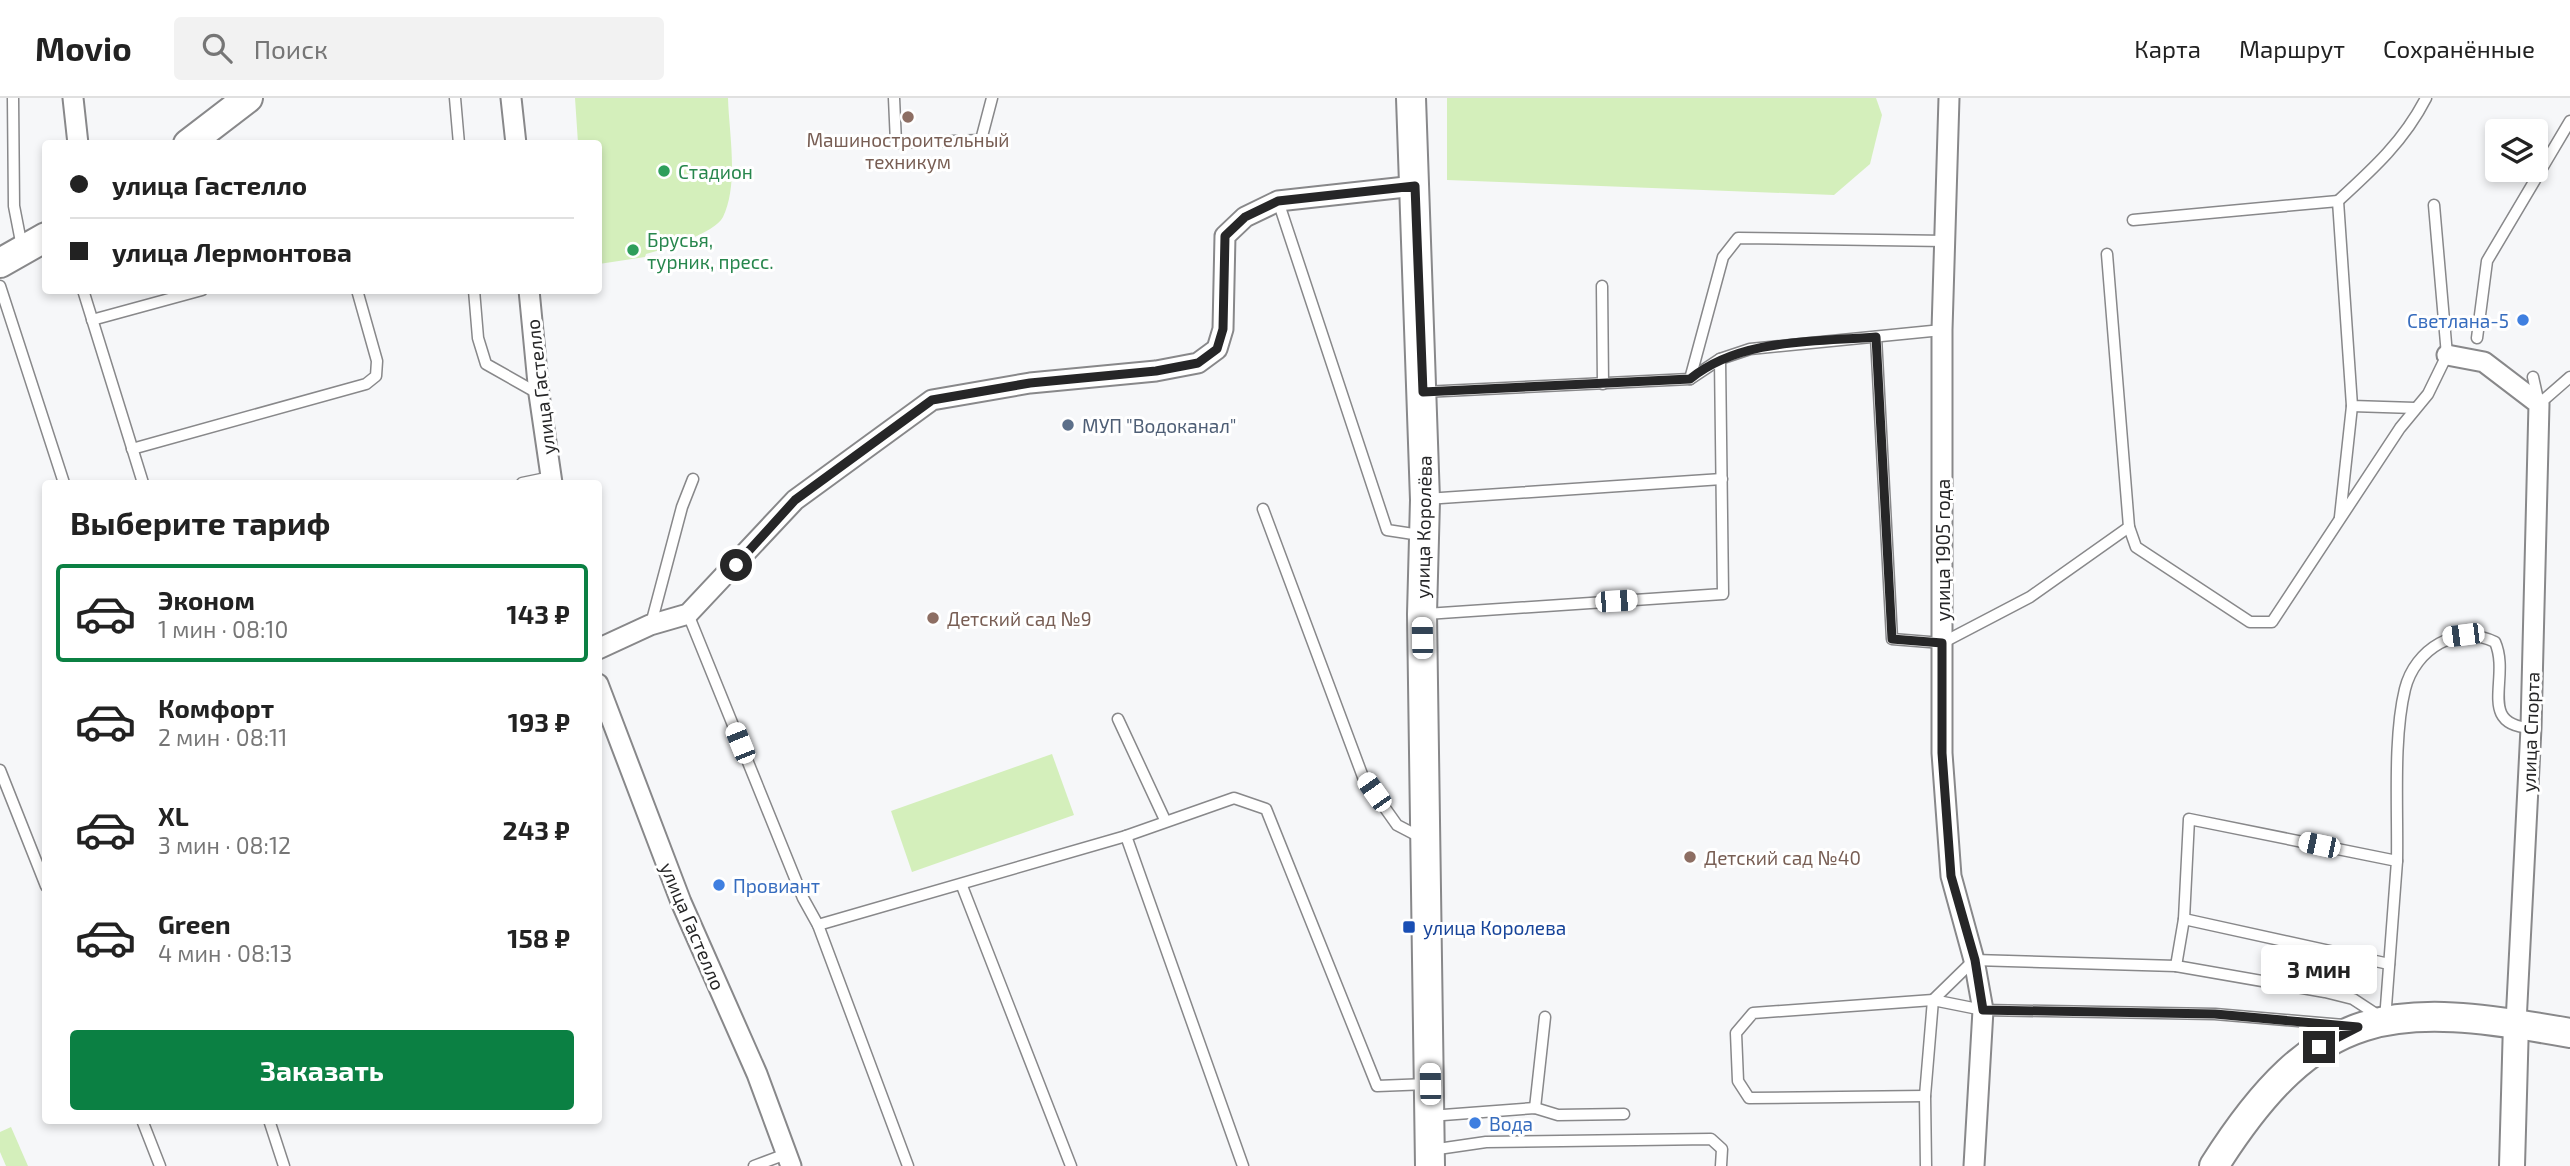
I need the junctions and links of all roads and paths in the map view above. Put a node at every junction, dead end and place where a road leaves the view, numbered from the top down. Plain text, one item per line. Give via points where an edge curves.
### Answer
1 (13, 98) edge
2 (73, 98) edge
3 (248, 98) edge
4 (455, 98) edge
5 (511, 98) edge
6 (894, 98) edge
7 (992, 98) edge
8 (1411, 98) edge
9 (1949, 98) edge
10 (2426, 98) edge
11 (2570, 121) edge
12 (78, 140) edge
13 (193, 140) edge
14 (459, 140) edge
15 (516, 140) edge
16 (1415, 186) junction
17 (1278, 201) junction
18 (2337, 201) junction
19 (2434, 205) dead end
20 (2133, 220) dead end
21 (1947, 241) junction
22 (23, 250) edge
23 (2107, 254) dead end
24 (0, 286) edge
25 (1602, 286) dead end
26 (84, 294) edge
27 (187, 294) edge
28 (358, 294) edge
29 (474, 294) edge
30 (529, 294) edge
31 (92, 320) junction
32 (1942, 330) junction
33 (1876, 337) junction
34 (2477, 338) dead end
35 (2447, 355) junction
36 (1720, 359) junction
37 (2533, 377) dead end
38 (2570, 377) edge
39 (1690, 379) junction
40 (1603, 384) junction
41 (1423, 392) junction
42 (539, 394) junction
43 (2539, 404) junction
44 (2352, 406) junction
45 (2415, 408) junction
46 (132, 450) junction
47 (693, 479) dead end
48 (1722, 479) junction
49 (63, 480) edge
50 (142, 480) edge
51 (552, 480) edge
52 (1425, 499) junction
53 (1263, 509) dead end
54 (2340, 519) junction
55 (2129, 527) junction
56 (1424, 535) junction
57 (688, 614) junction
58 (1422, 614) junction
59 (650, 625) junction
60 (1942, 643) junction
61 (602, 647) edge
62 (602, 695) edge
63 (1118, 719) dead end
64 (2531, 728) junction
65 (0, 770) edge
66 (1165, 820) junction
67 (1126, 836) junction
68 (1426, 840) junction
69 (2397, 861) junction
70 (42, 875) edge
71 (962, 886) junction
72 (2184, 919) junction
73 (818, 925) junction
74 (1975, 960) junction
75 (2389, 964) junction
76 (2176, 966) junction
77 (1933, 1000) junction
78 (1983, 1010) junction
79 (1545, 1017) dead end
80 (2372, 1023) junction
81 (2516, 1023) junction
82 (2570, 1033) edge
83 (1430, 1084) junction
84 (1925, 1096) junction
85 (1535, 1108) junction
86 (1625, 1114) dead end
87 (1429, 1116) junction
88 (144, 1124) edge
89 (270, 1124) edge
90 (1430, 1158) edge
91 (788, 1160) edge
92 (160, 1166) edge
93 (285, 1166) edge
94 (754, 1166) edge
95 (908, 1166) edge
96 (1071, 1166) edge
97 (1243, 1166) edge
98 (1721, 1166) edge
99 (1926, 1166) edge
100 (1974, 1166) edge
101 (2214, 1166) edge
102 (2512, 1166) edge

1 - 22 lane via 15,206
2 - 12 street
3 - 13 main road
4 - 14 lane
5 - 15 street
6 - 7 lane via 896,143 981,140
8 - 16 main road, улица Королёва
9 - 21 street, улица 1905 года
10 - 18 lane via 2411,127 2388,155
11 - 34 lane via 2487,261
16 - 17 street
16 - 41 main road, улица Королёва
17 - 56 lane via 1387,530
17 - 57 street via 1245,217 1225,236 1223,329 1217,349 1198,363 932,400 795,500
18 - 20 lane
18 - 44 lane
19 - 35 lane
21 - 32 street, улица 1905 года
21 - 39 lane via 1738,238 1723,257
23 - 55 lane
24 - 49 lane
25 - 40 lane
26 - 31 lane
27 - 31 lane
28 - 46 lane via 377,361 376,376 366,384
29 - 42 lane via 478,338 486,364
30 - 42 street, улица Гастелло
31 - 46 lane
32 - 33 lane
32 - 60 street, улица 1905 года
33 - 36 lane via 1750,349
33 - 60 lane via 1892,639
35 - 43 street via 2484,362
35 - 45 lane via 2428,394
36 - 39 lane
36 - 48 lane
37 - 43 lane
38 - 43 lane
39 - 40 lane
40 - 41 lane
41 - 52 main road, улица Королёва
42 - 51 street, улица Гастелло
43 - 64 street, улица Спорта
44 - 45 lane
44 - 54 lane
45 - 54 lane
46 - 50 lane
47 - 59 lane
48 - 52 lane
48 - 58 lane via 1723,594
52 - 56 main road, улица Королёва
53 - 68 lane via 1363,777 1397,825
54 - 55 lane via 2272,622 2261,624 2250,622 2136,547
55 - 60 lane via 2030,597
56 - 58 main road, улица Королёва
57 - 59 street
57 - 73 lane
58 - 68 main road, улица Королёва
59 - 61 street
60 - 74 street, улица 1905 года via 1942,753 1951,876
62 - 91 street, улица Гастелло via 681,902 757,1074
63 - 66 lane
64 - 69 lane via 2511,727 2503,721 2500,654 2495,642 2463,635 2446,638 2432,648 2410,677 2401,712
64 - 81 street, улица Спорта
65 - 70 lane
66 - 67 lane
66 - 83 lane via 1234,798 1266,809 1377,1086
67 - 71 lane
67 - 97 lane
68 - 83 main road, улица Королёва
69 - 72 lane via 2189,819
69 - 75 lane
71 - 73 lane
71 - 96 lane
72 - 75 lane
72 - 76 lane
73 - 95 lane
74 - 76 lane
74 - 77 lane
74 - 78 street, улица 1905 года
75 - 80 lane
76 - 80 lane via 2353,999
77 - 78 lane
77 - 84 lane
77 - 84 lane via 1753,1013 1736,1034 1738,1081 1749,1098
78 - 80 lane via 2215,1014
78 - 100 street, улица 1905 года
79 - 85 lane
80 - 81 main road via 2416,1015
80 - 101 main road via 2319,1047 2271,1088
81 - 82 main road
81 - 102 street, улица Спорта
83 - 87 main road, улица Королёва
84 - 99 lane
85 - 86 lane via 1558,1115
85 - 87 lane
87 - 90 main road, улица Королёва
88 - 92 lane
89 - 93 lane
90 - 98 lane via 1486,1142 1711,1139 1722,1149
91 - 94 lane

